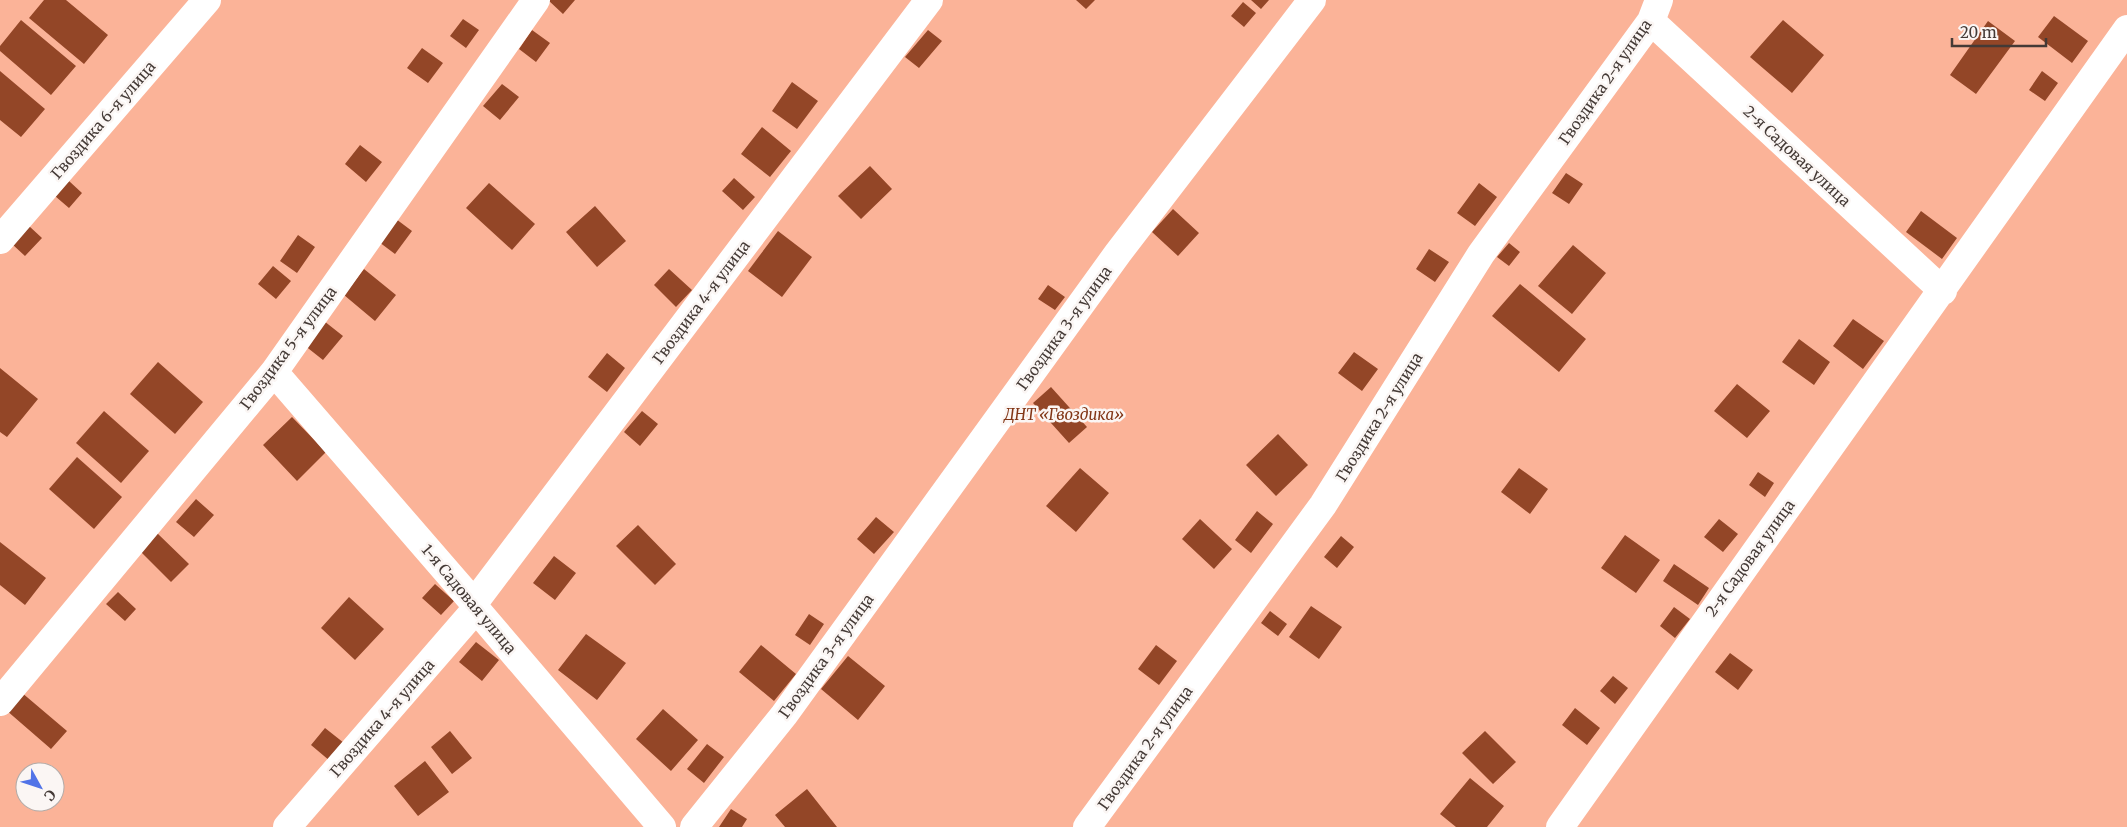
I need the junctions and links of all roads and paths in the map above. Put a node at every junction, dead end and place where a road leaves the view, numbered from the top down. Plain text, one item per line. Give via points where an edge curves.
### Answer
1 (207, 0) edge
2 (536, 0) edge
3 (929, 0) edge
4 (1312, 0) edge
5 (1655, 10) edge
6 (2127, 29) edge
7 (0, 240) edge
8 (1943, 291) junction
9 (274, 372) junction
10 (475, 606) junction
11 (0, 702) edge
12 (287, 827) edge
13 (662, 827) edge
14 (694, 827) edge
15 (1087, 827) edge
16 (1560, 827) edge

1 - 7 street, Гвоздика 6-я улица
2 - 9 street, Гвоздика 5-я улица
3 - 10 street, Гвоздика 4-я улица
4 - 14 street, Гвоздика 3-я улица via 1118,253 784,715
5 - 8 street, 2-я Садовая улица
5 - 15 street, Гвоздика 2-я улица via 1481,254 1323,505
6 - 8 street, 2-я Садовая улица
8 - 16 street, 2-я Садовая улица
9 - 10 street, 1-я Садовая улица
9 - 11 street, Гвоздика 5-я улица
10 - 12 street, Гвоздика 4-я улица
10 - 13 street, 1-я Садовая улица

